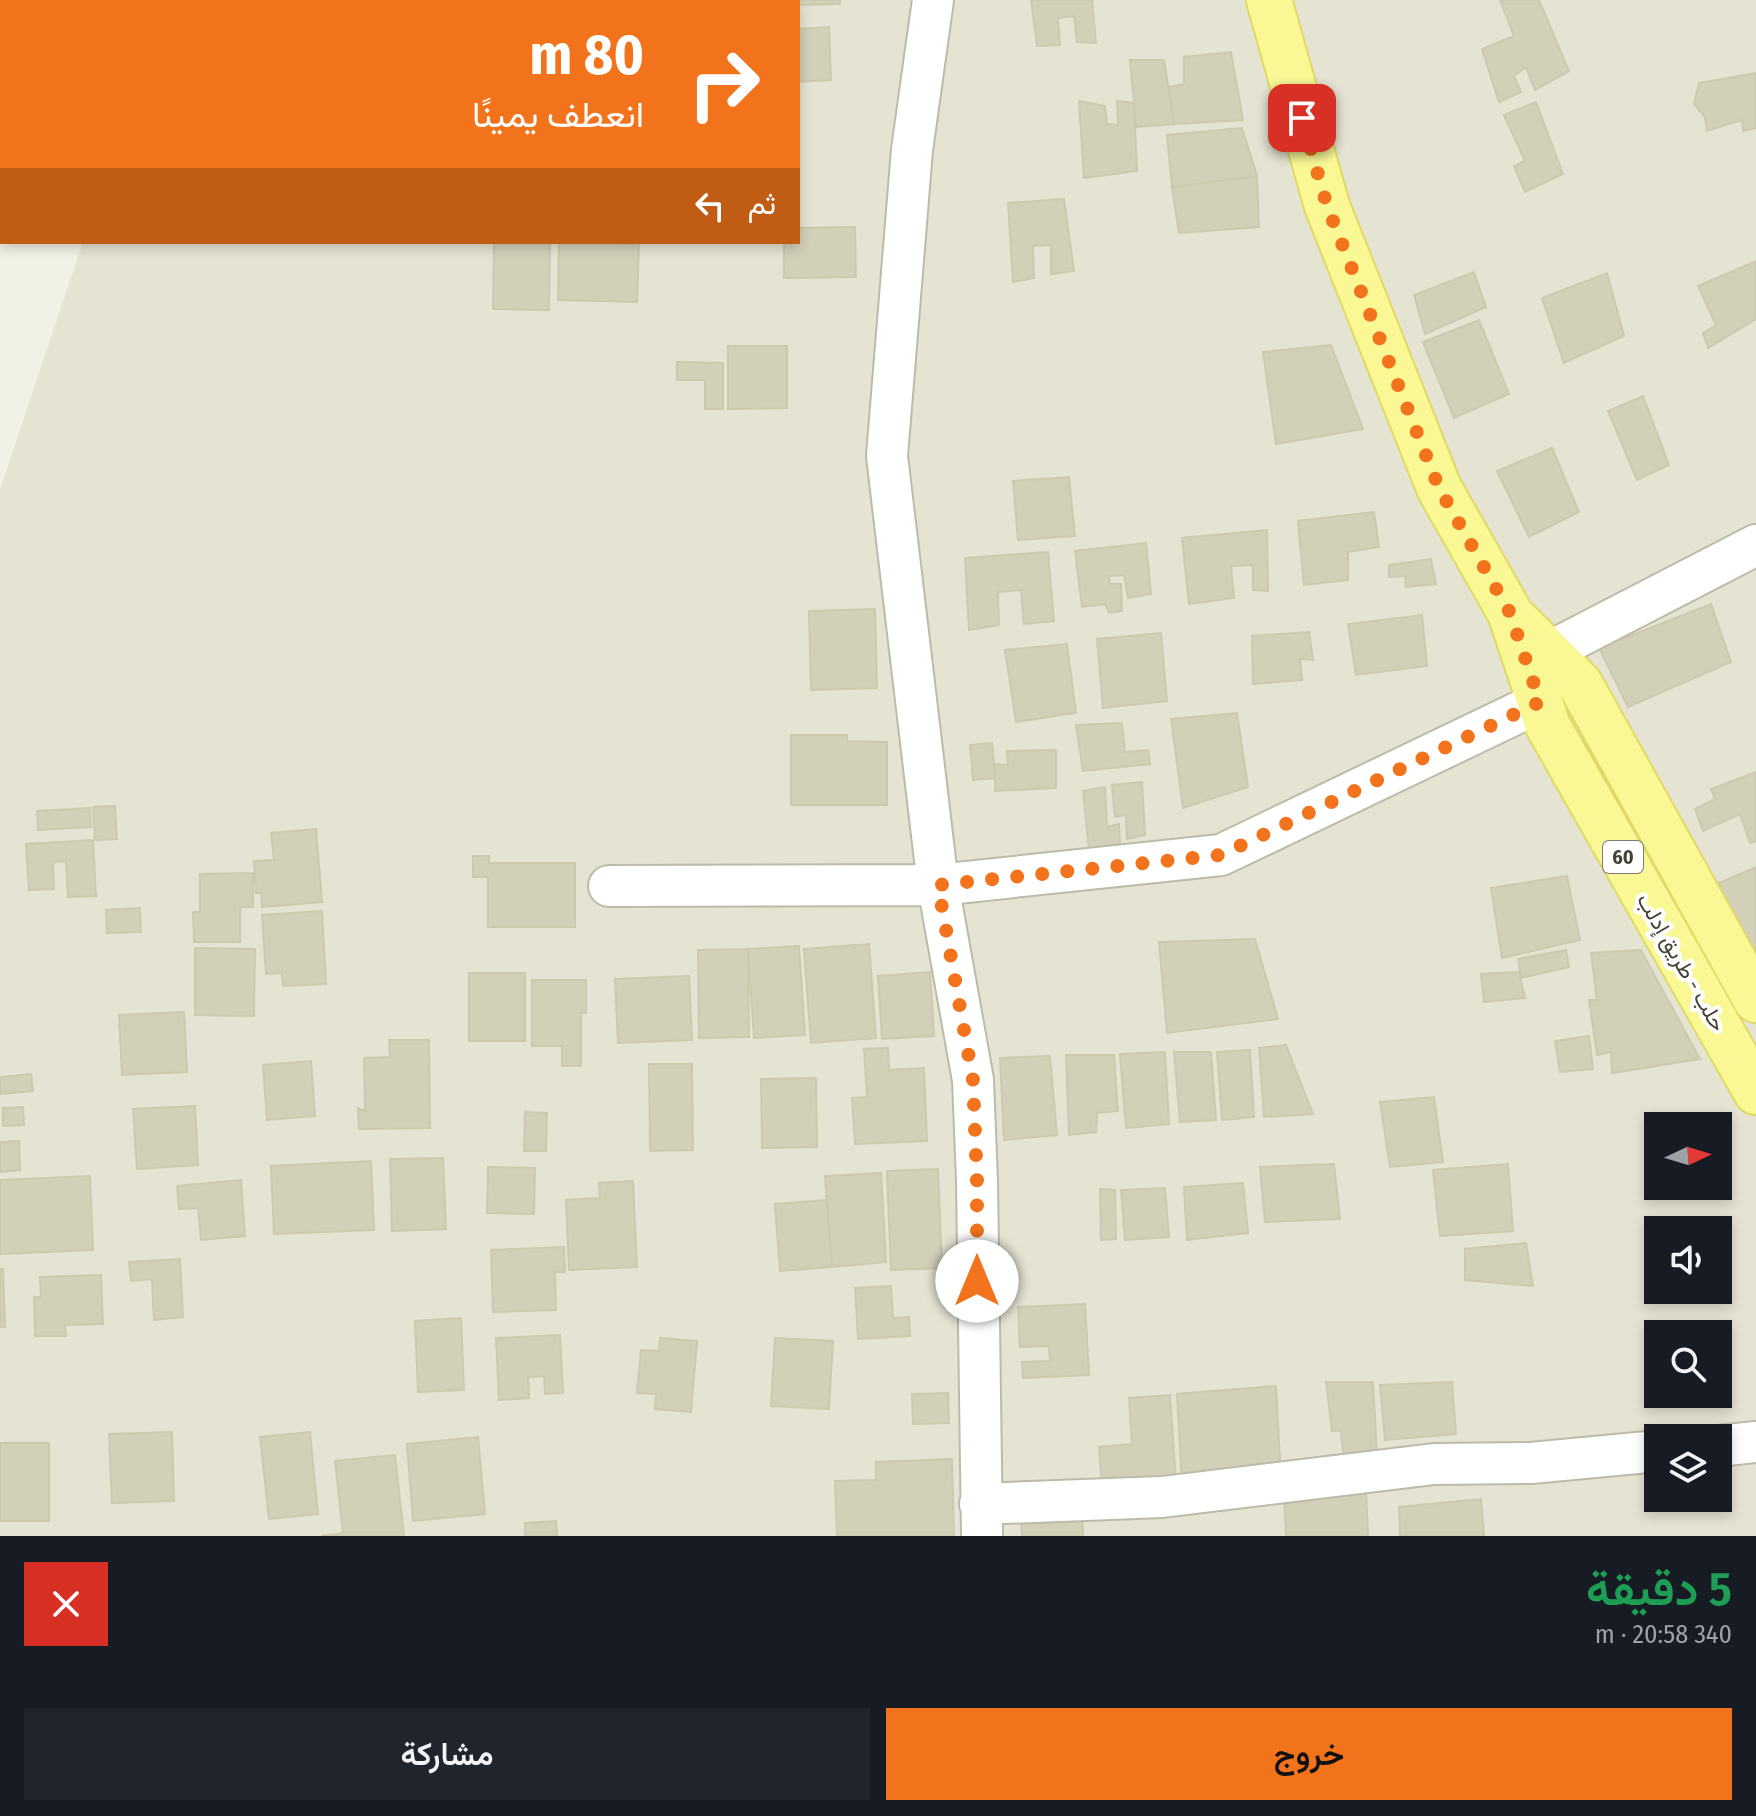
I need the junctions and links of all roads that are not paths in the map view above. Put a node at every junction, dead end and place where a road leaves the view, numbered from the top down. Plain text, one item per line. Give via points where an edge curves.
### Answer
1 (933, 0) edge
2 (1269, 0) edge
3 (1756, 545) edge
4 (1510, 613) junction
5 (1549, 652) junction
6 (1540, 702) junction
7 (938, 885) junction
8 (609, 886) dead end
9 (1756, 1000) edge
10 (1756, 1092) edge
11 (1756, 1442) edge
12 (1732, 1445) edge
13 (1644, 1452) edge
14 (981, 1520) edge

1 - 7 street via 912,150 887,456
2 - 4 main road, حلب - طريق إدلب / 60 via 1327,206 1439,488
3 - 5 street
4 - 5 main road, حلب - طريق إدلب / 60
4 - 6 main road, حلب - طريق إدلب / 60
5 - 9 main road, حلب - طريق إدلب / 60 via 1580,684
6 - 7 street via 1221,855
6 - 10 main road, حلب - طريق إدلب / 60 via 1548,726
7 - 8 street
7 - 14 street via 973,1080
11 - 12 street
13 - 14 street via 1531,1463 1434,1464

